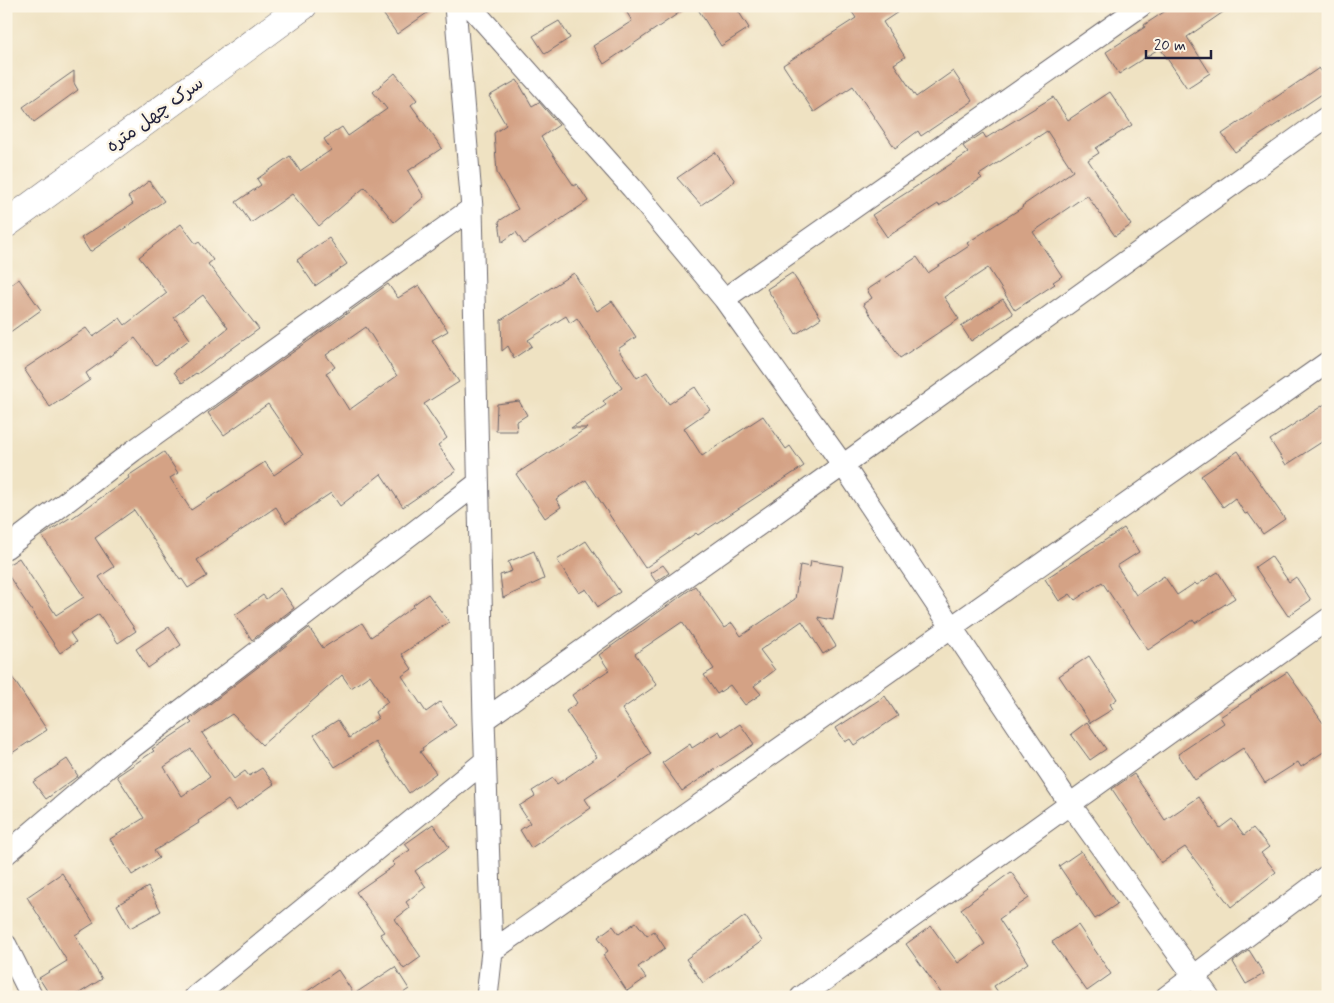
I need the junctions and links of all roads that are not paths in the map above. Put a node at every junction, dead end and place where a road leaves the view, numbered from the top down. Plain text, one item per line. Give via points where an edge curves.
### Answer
1 (303, 6) edge
2 (456, 6) edge
3 (470, 6) edge
4 (1141, 6) edge
5 (1328, 116) edge
6 (472, 208) junction
7 (6, 224) edge
8 (724, 299) junction
9 (1328, 362) edge
10 (843, 465) junction
11 (478, 483) junction
12 (6, 548) edge
13 (1328, 619) edge
14 (951, 626) junction
15 (484, 720) junction
16 (485, 762) junction
17 (1070, 804) junction
18 (6, 854) edge
19 (1328, 875) edge
20 (6, 945) edge
21 (492, 951) junction
22 (1194, 975) junction
23 (32, 997) edge
24 (195, 997) edge
25 (487, 997) edge
26 (801, 997) edge
27 (1166, 997) edge
28 (1209, 997) edge

1 - 7 street, سرک چهل متره
2 - 6 street
3 - 8 street via 632,188
4 - 8 street
5 - 10 street
6 - 11 street
6 - 12 street via 133,451
8 - 10 street
9 - 14 street
10 - 14 street
10 - 15 street
11 - 15 street
11 - 18 street via 120,757
13 - 17 street
14 - 17 street
14 - 21 street
15 - 16 street
16 - 21 street
16 - 24 street
17 - 22 street
17 - 26 street
19 - 22 street
20 - 23 street
21 - 25 street
22 - 27 street
22 - 28 street

